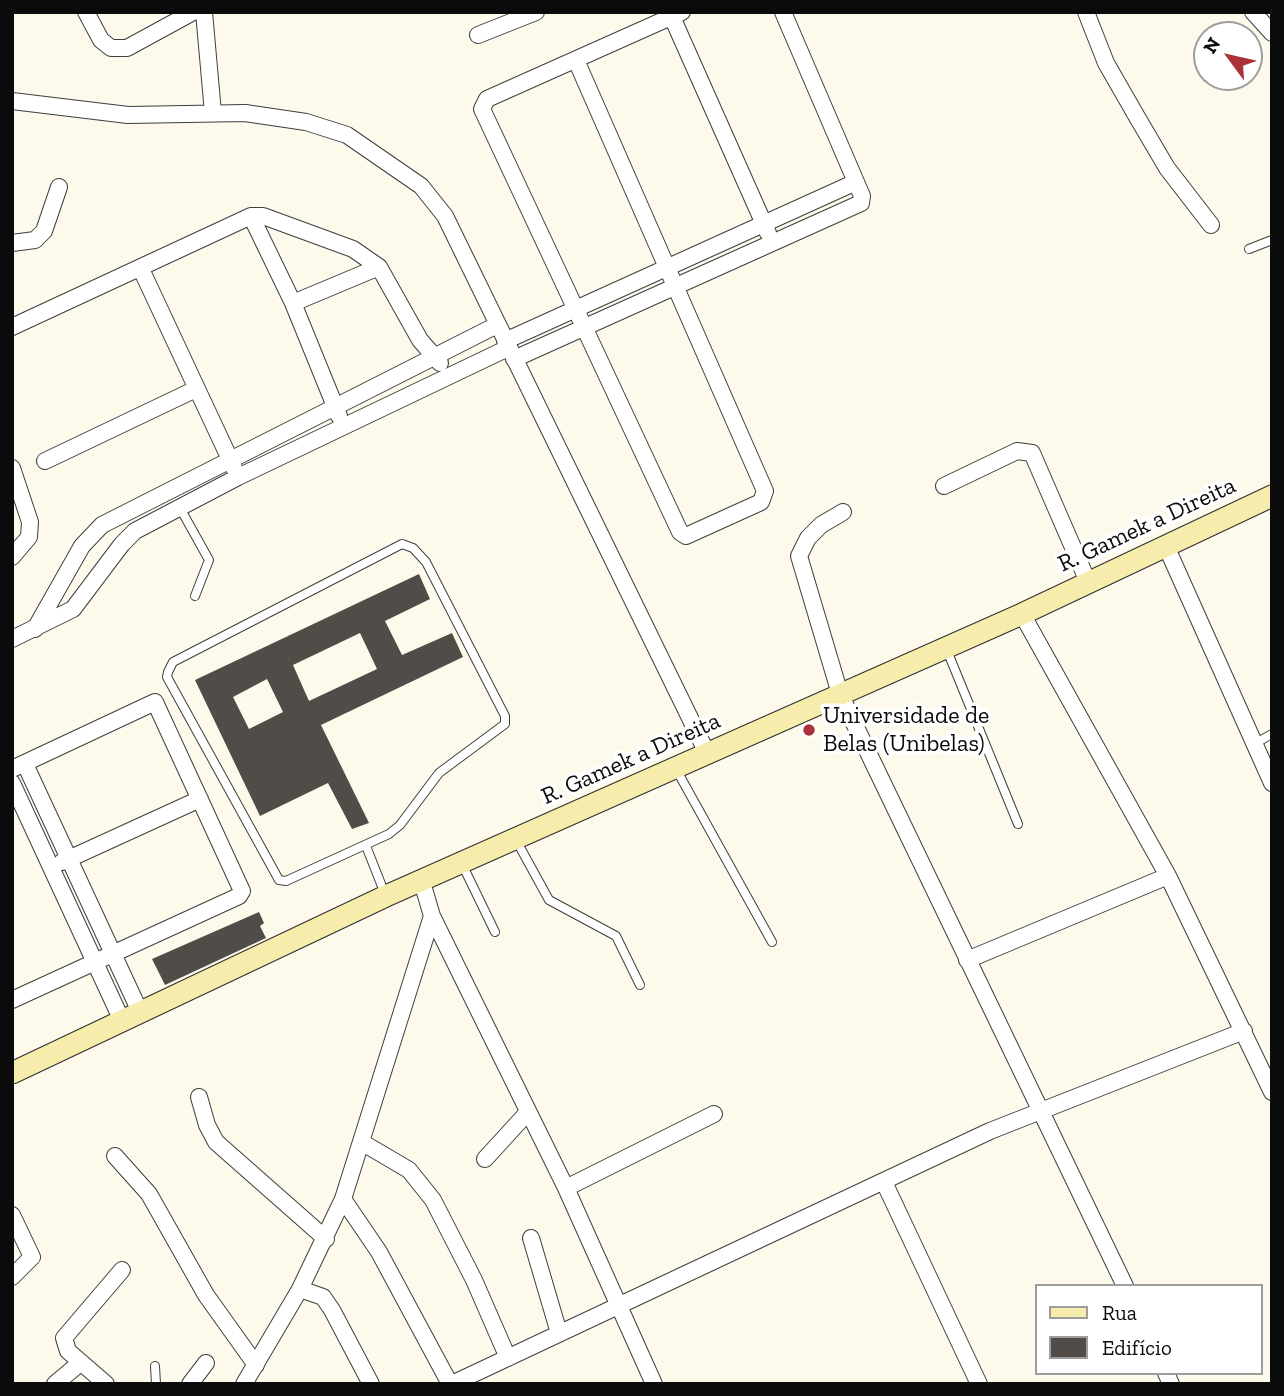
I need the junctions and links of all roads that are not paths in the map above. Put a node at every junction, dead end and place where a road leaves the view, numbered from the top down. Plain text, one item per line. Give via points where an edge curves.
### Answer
1 (86, 12) edge
2 (194, 12) edge
3 (204, 12) edge
4 (536, 12) edge
5 (783, 12) edge
6 (1086, 12) edge
7 (1253, 12) edge
8 (677, 15) edge
9 (1272, 33) edge
10 (478, 35) dead end
11 (576, 60) junction
12 (12, 101) edge
13 (214, 113) junction
14 (856, 183) junction
15 (59, 187) dead end
16 (251, 216) junction
17 (764, 224) junction
18 (1211, 225) dead end
19 (1272, 240) edge
20 (12, 243) edge
21 (773, 244) junction
22 (1249, 249) dead end
23 (669, 266) junction
24 (379, 267) junction
25 (141, 269) junction
26 (678, 288) junction
27 (293, 303) junction
28 (575, 308) junction
29 (497, 325) junction
30 (12, 327) edge
31 (584, 327) junction
32 (420, 340) junction
33 (509, 349) junction
34 (436, 356) junction
35 (416, 366) junction
36 (447, 377) junction
37 (425, 388) junction
38 (196, 389) junction
39 (335, 409) junction
40 (345, 427) junction
41 (230, 460) junction
42 (45, 461) dead end
43 (12, 468) edge
44 (238, 477) junction
45 (944, 486) dead end
46 (1270, 500) edge
47 (180, 508) junction
48 (843, 512) dead end
49 (1166, 546) junction
50 (12, 557) edge
51 (1088, 582) junction
52 (195, 596) dead end
53 (1022, 614) junction
54 (35, 629) junction
55 (12, 639) edge
56 (945, 648) junction
57 (840, 694) junction
58 (1272, 734) edge
59 (1254, 744) junction
60 (708, 755) junction
61 (19, 766) edge
62 (676, 769) junction
63 (12, 783) edge
64 (1272, 783) edge
65 (200, 799) junction
66 (1018, 824) dead end
67 (515, 838) junction
68 (366, 846) junction
69 (70, 859) junction
70 (462, 864) junction
71 (51, 867) junction
72 (1168, 876) junction
73 (422, 882) junction
74 (386, 896) junction
75 (432, 916) junction
76 (495, 932) dead end
77 (772, 942) dead end
78 (115, 953) junction
79 (967, 960) junction
80 (95, 962) junction
81 (640, 985) dead end
82 (12, 1000) edge
83 (132, 1018) junction
84 (1244, 1031) junction
85 (12, 1073) edge
86 (1272, 1092) edge
87 (199, 1097) dead end
88 (1041, 1110) junction
89 (528, 1112) junction
90 (714, 1114) dead end
91 (363, 1143) junction
92 (115, 1156) dead end
93 (485, 1159) dead end
94 (884, 1182) junction
95 (566, 1188) junction
96 (343, 1199) junction
97 (12, 1215) edge
98 (531, 1238) dead end
99 (326, 1239) junction
100 (122, 1270) dead end
101 (12, 1277) edge
102 (1124, 1284) edge
103 (300, 1289) junction
104 (619, 1306) junction
105 (559, 1333) junction
106 (508, 1358) junction
107 (80, 1363) junction
108 (205, 1363) dead end
109 (155, 1366) dead end
110 (256, 1366) junction
111 (489, 1367) junction
112 (55, 1384) edge
113 (106, 1384) edge
114 (156, 1384) edge
115 (190, 1384) edge
116 (244, 1384) edge
117 (371, 1384) edge
118 (451, 1384) edge
119 (495, 1384) edge
120 (654, 1384) edge
121 (979, 1384) edge

1 - 2 street via 101,40 111,48 127,48
3 - 13 street
4 - 10 street
5 - 14 street
6 - 18 street via 1106,62 1167,168
7 - 9 street
8 - 11 street
8 - 17 street
11 - 23 street
11 - 28 street via 487,99 482,109
12 - 13 street via 128,115
13 - 29 street via 306,122 347,135 386,159 435,200
14 - 17 street
14 - 21 street via 862,196 858,205
15 - 20 street via 44,231 35,240
16 - 24 street via 280,219 353,249
16 - 25 street
16 - 27 street
17 - 21 street
17 - 23 street
19 - 22 lane
21 - 26 street
23 - 26 street
23 - 28 street
24 - 27 street
24 - 32 street
25 - 30 street
25 - 38 street
26 - 31 street
26 - 31 street via 765,491 761,502 686,536 680,533
27 - 39 street
28 - 31 street
28 - 33 street
29 - 33 street
29 - 34 street
31 - 33 street
32 - 34 street
32 - 35 street
33 - 36 street
33 - 60 street
34 - 35 street
34 - 36 street
35 - 37 street
35 - 39 street
36 - 37 street
37 - 40 street
38 - 41 street
38 - 42 street
39 - 40 street
39 - 41 street
40 - 44 street
41 - 44 street
41 - 54 street via 102,525 82,546
43 - 50 street via 30,522 29,537
44 - 47 street
45 - 51 street via 1017,451 1032,453
46 - 49 main road, R. Gamek a Direita
47 - 52 lane via 209,560
47 - 54 street via 128,537 73,609
48 - 57 street via 821,525 799,556
49 - 51 main road, R. Gamek a Direita
49 - 59 street
51 - 53 main road, R. Gamek a Direita
53 - 56 main road, R. Gamek a Direita
53 - 72 street
54 - 55 street
56 - 57 main road, R. Gamek a Direita
56 - 66 lane
57 - 60 main road, R. Gamek a Direita
57 - 79 street
58 - 59 lane
59 - 64 street
60 - 62 main road, R. Gamek a Direita
61 - 65 street via 153,701
61 - 69 street
62 - 67 main road, R. Gamek a Direita
62 - 77 lane
63 - 71 street
65 - 69 street
65 - 78 street via 241,894
67 - 70 main road, R. Gamek a Direita
67 - 81 lane via 550,900 616,936
68 - 68 lane via 286,881 275,877 167,677 173,662 402,544 426,562 505,716 505,724 439,773 400,825
68 - 74 lane
69 - 71 street
69 - 78 street
70 - 73 main road, R. Gamek a Direita
70 - 76 lane
71 - 80 street
72 - 79 street
72 - 84 street
73 - 74 main road, R. Gamek a Direita
73 - 75 street
74 - 83 main road, R. Gamek a Direita
75 - 89 street
75 - 91 street
78 - 80 street
78 - 83 street
79 - 88 street
80 - 82 street
80 - 83 street
83 - 85 main road, R. Gamek a Direita
84 - 86 street
84 - 88 street
87 - 99 street via 216,1142
88 - 94 street
88 - 102 street
89 - 93 street
89 - 95 street
90 - 95 street
91 - 96 street
91 - 106 street via 409,1170 433,1200
92 - 110 street via 149,1194 206,1294
94 - 104 street
94 - 121 street
95 - 104 street
96 - 99 street
96 - 118 street via 379,1252
97 - 101 street via 32,1257
98 - 105 street
99 - 103 street
100 - 107 street via 64,1338 68,1351
103 - 110 street
103 - 117 street via 323,1297
104 - 105 street
104 - 120 street
105 - 106 street
106 - 111 street
107 - 112 street
107 - 113 street
108 - 115 street
109 - 114 lane
110 - 116 street
111 - 118 street
111 - 119 street

